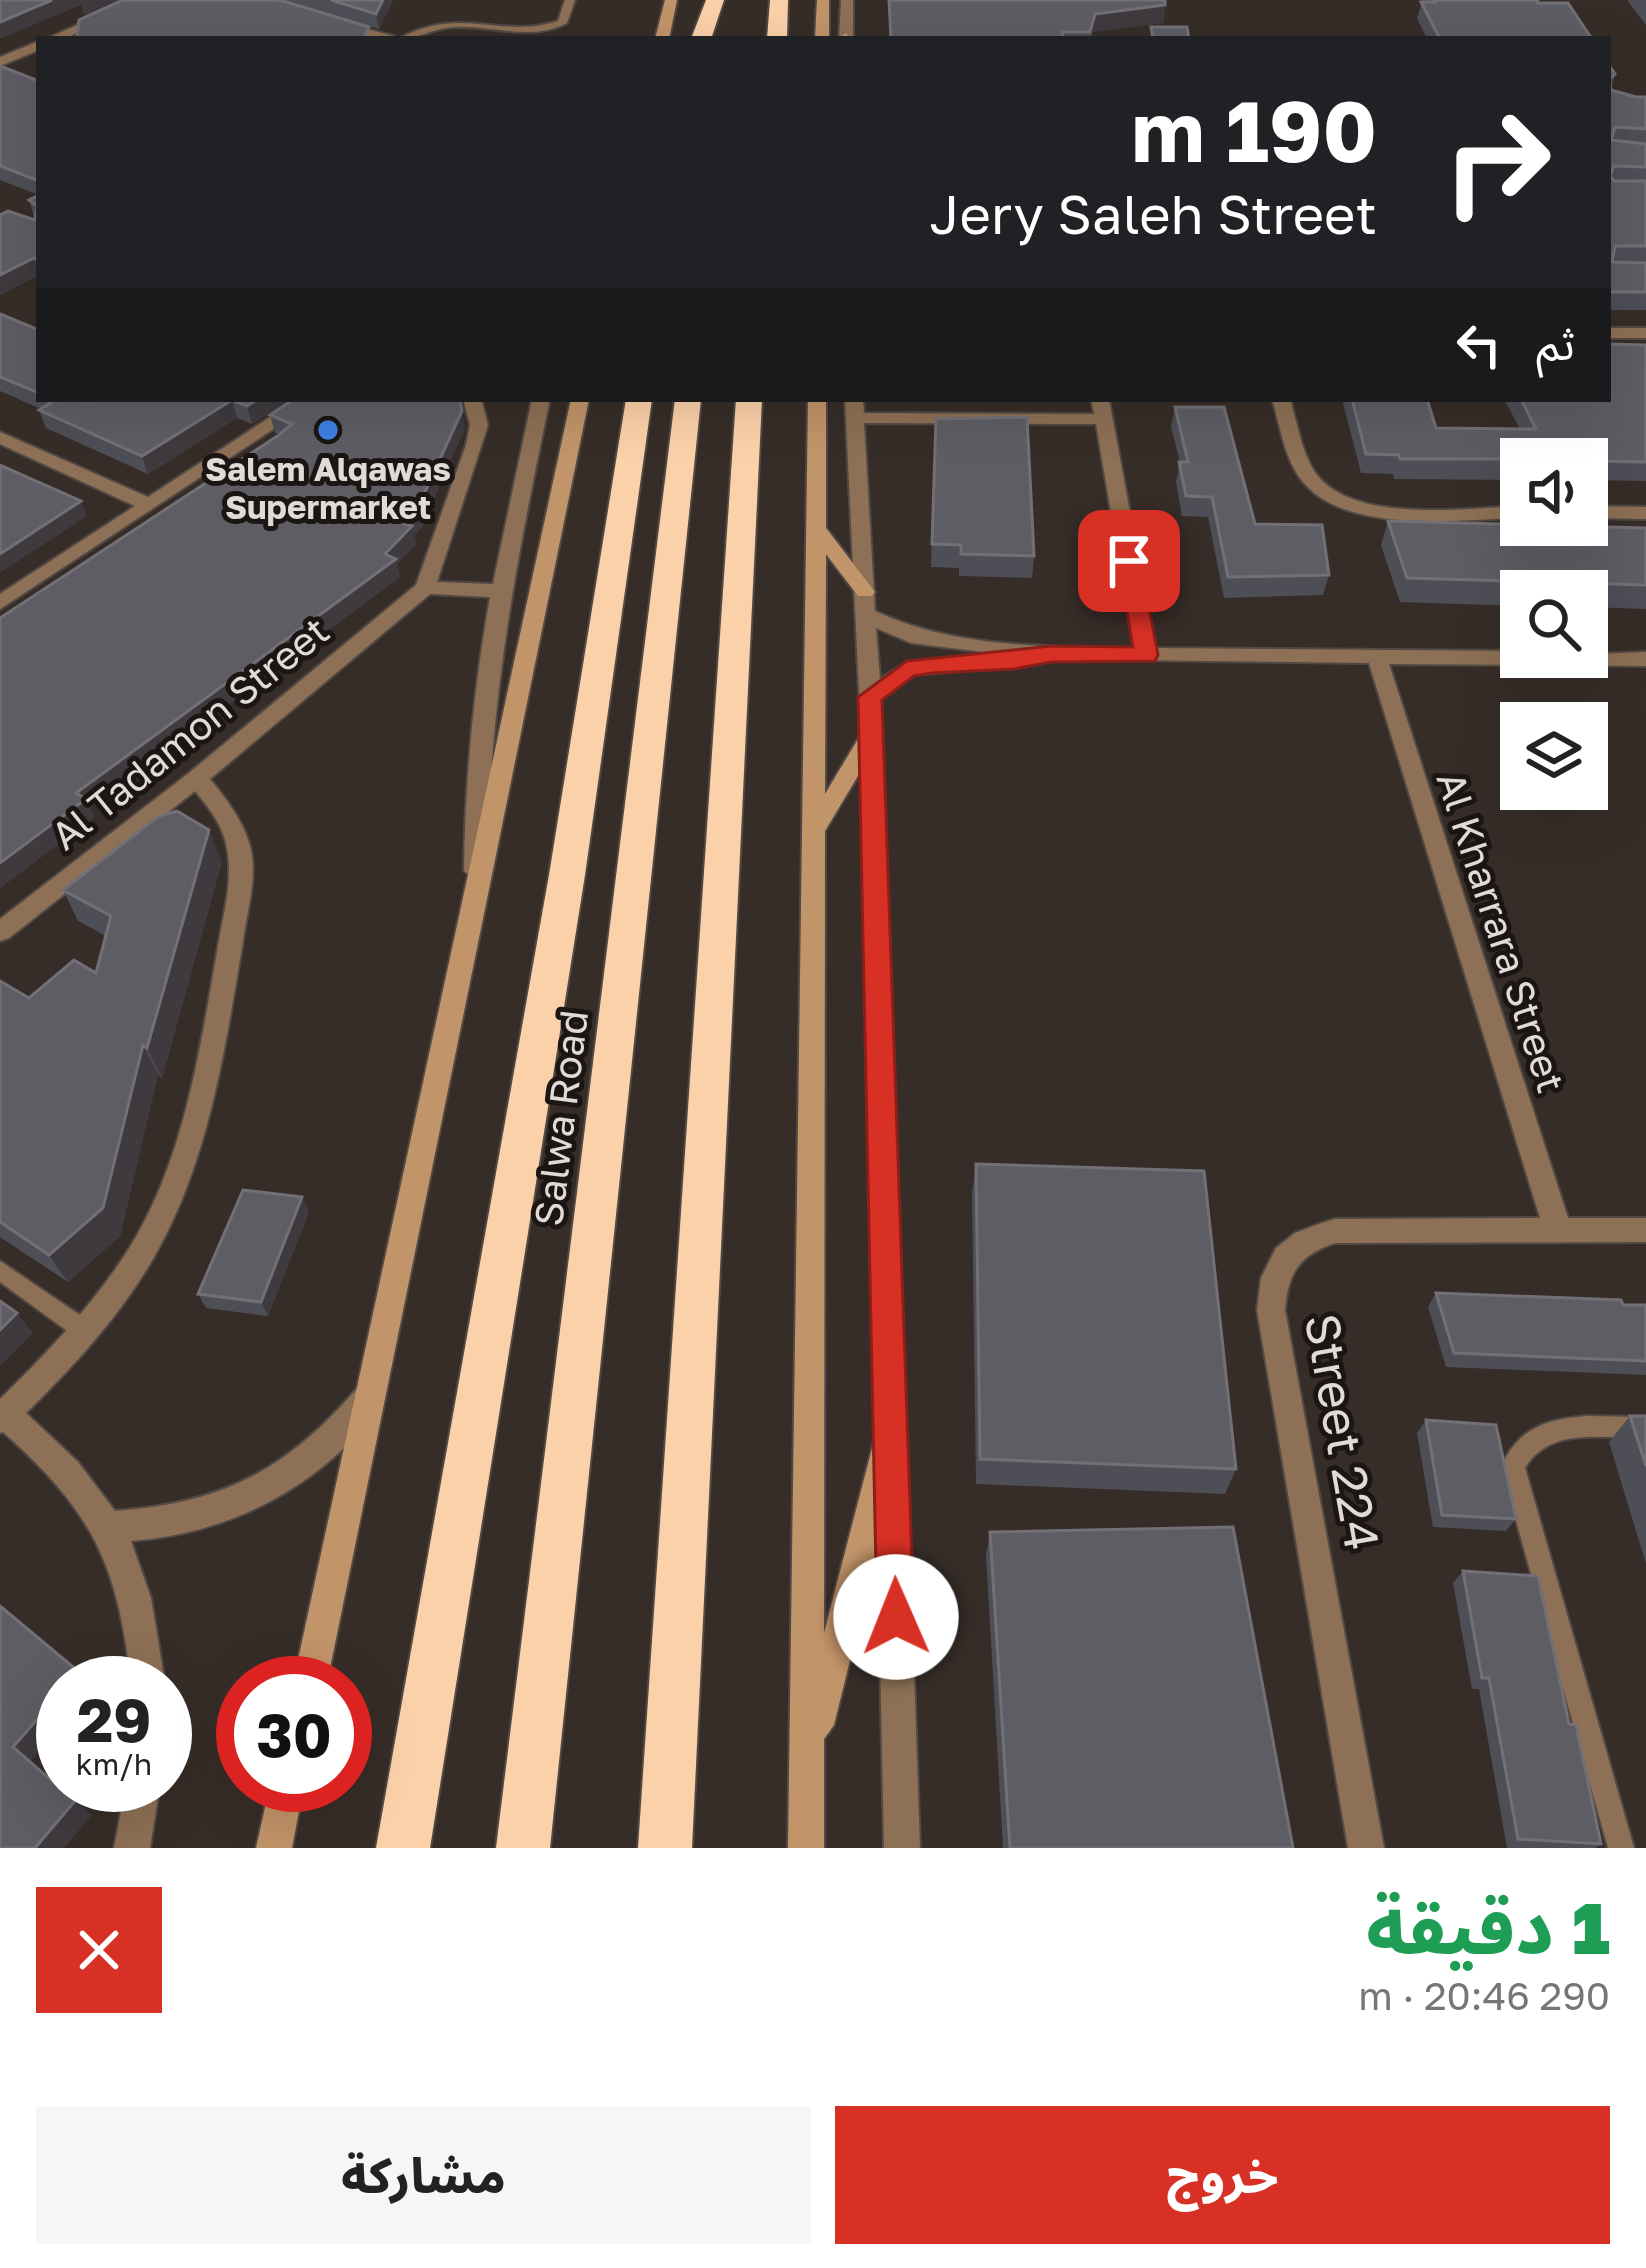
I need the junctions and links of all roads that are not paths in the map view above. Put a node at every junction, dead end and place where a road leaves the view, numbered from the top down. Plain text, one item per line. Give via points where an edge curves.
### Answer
1 (144, 0) edge
2 (570, 0) edge
3 (671, 0) edge
4 (715, 0) edge
5 (727, 0) edge
6 (779, 0) edge
7 (823, 0) edge
8 (847, 0) edge
9 (322, 21) edge
10 (60, 36) edge
11 (378, 36) edge
12 (413, 36) edge
13 (663, 36) edge
14 (702, 36) edge
15 (725, 36) edge
16 (778, 36) edge
17 (822, 36) edge
18 (845, 36) edge
19 (36, 46) edge
20 (20, 53) junction
21 (36, 58) edge
22 (0, 62) edge
23 (1611, 333) edge
24 (1646, 333) edge
25 (305, 402) edge
26 (473, 402) edge
27 (579, 402) edge
28 (638, 402) edge
29 (688, 402) edge
30 (749, 402) edge
31 (817, 402) edge
32 (1282, 402) edge
33 (533, 407) edge
34 (855, 408) edge
35 (1102, 409) edge
36 (0, 437) edge
37 (149, 505) junction
38 (1500, 512) edge
39 (1608, 512) edge
40 (1646, 512) edge
41 (816, 528) junction
42 (424, 588) junction
43 (500, 591) junction
44 (0, 603) edge
45 (866, 603) junction
46 (1051, 654) junction
47 (1146, 655) junction
48 (1377, 657) junction
49 (1646, 659) edge
50 (870, 697) junction
51 (872, 734) junction
52 (197, 778) junction
53 (817, 827) junction
54 (476, 900) junction
55 (0, 932) edge
56 (1557, 1228) junction
57 (1646, 1230) edge
58 (0, 1270) edge
59 (86, 1331) junction
60 (375, 1389) junction
61 (3, 1417) edge
62 (1646, 1428) edge
63 (891, 1433) junction
64 (112, 1527) junction
65 (146, 1656) edge
66 (316, 1656) edge
67 (807, 1762) junction
68 (138, 1812) edge
69 (281, 1812) edge
70 (132, 1848) edge
71 (274, 1848) edge
72 (404, 1848) edge
73 (523, 1848) edge
74 (665, 1848) edge
75 (806, 1848) edge
76 (902, 1848) edge
77 (1366, 1848) edge
78 (1621, 1848) edge

1 - 10 street
2 - 12 lane via 562,23 551,28 448,24
3 - 13 main road
4 - 14 highway
5 - 15 highway
6 - 16 highway
7 - 17 main road
8 - 18 street
9 - 11 street
19 - 20 street
20 - 21 street
20 - 22 street
23 - 24 street
25 - 37 street
26 - 42 street via 475,446
27 - 54 main road
28 - 72 highway
29 - 73 highway, Salwa Road
30 - 74 highway
31 - 41 main road
32 - 38 street via 1306,474 1334,501 1385,512
33 - 43 street
34 - 35 street
34 - 45 street
35 - 47 street
36 - 37 street
37 - 44 street
39 - 40 street
41 - 45 main road
41 - 53 main road
42 - 43 street
42 - 52 street, Al Tadamon Street
43 - 54 street via 478,736
45 - 46 street via 911,636
45 - 50 street
46 - 47 street
46 - 50 street via 907,669
47 - 48 street
48 - 49 street
48 - 56 street, Al Kharrara Street
50 - 51 street
51 - 53 main road
51 - 63 street
52 - 55 street, Al Tadamon Street
52 - 59 street via 231,826 241,877 213,1044 150,1239
53 - 67 main road
54 - 60 main road
56 - 57 street, Street 224
56 - 77 street, Street 224 via 1335,1231 1304,1240 1272,1281
58 - 59 lane
59 - 61 street
60 - 64 street via 320,1451 264,1491 165,1525
60 - 66 main road
61 - 64 street via 85,1487
62 - 78 lane via 1547,1429 1521,1446 1513,1467
63 - 67 main road
63 - 76 street
64 - 65 street
67 - 75 main road
68 - 70 street
69 - 71 main road

